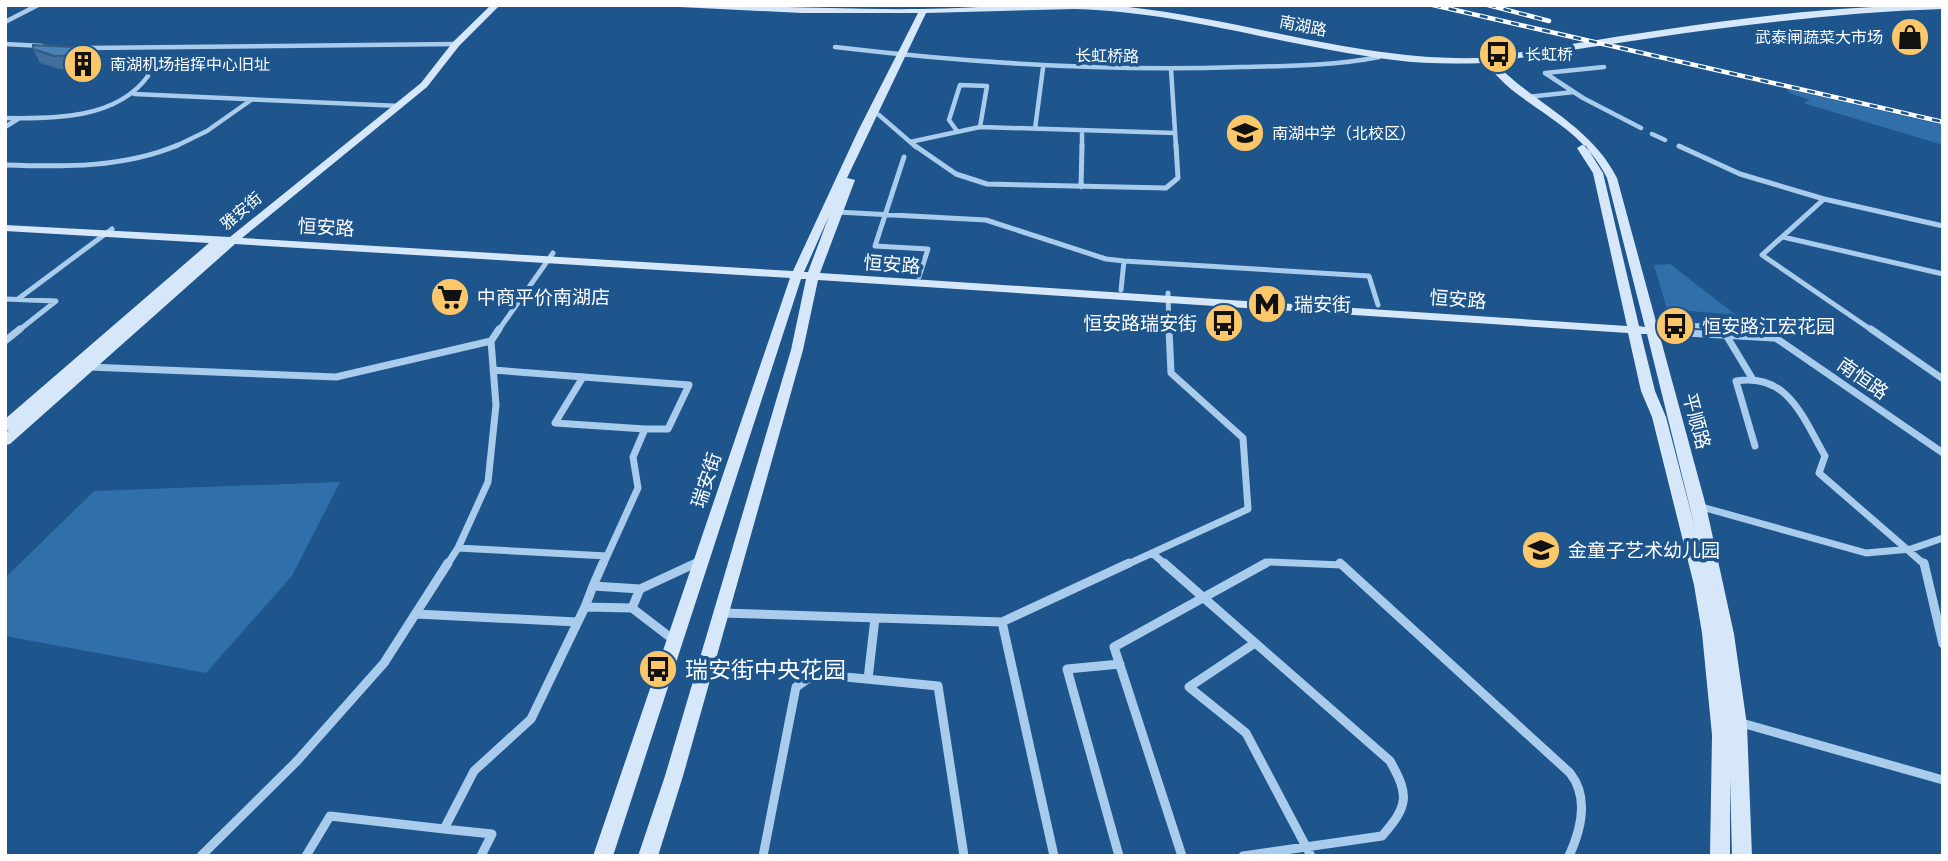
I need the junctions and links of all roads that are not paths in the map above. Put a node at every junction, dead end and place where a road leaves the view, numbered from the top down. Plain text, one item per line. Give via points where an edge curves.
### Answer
1 (38, 5) edge
2 (487, 5) edge
3 (496, 5) edge
4 (682, 5) edge
5 (1879, 5) edge
6 (696, 6) edge
7 (1943, 7) edge
8 (926, 11) junction
9 (5, 22) edge
10 (5, 44) edge
11 (452, 44) junction
12 (55, 47) edge
13 (835, 47) dead end
14 (1335, 47) junction
15 (80, 48) edge
16 (903, 55) junction
17 (1379, 57) junction
18 (1483, 58) junction
19 (125, 64) dead end
20 (1604, 67) dead end
21 (1044, 68) junction
22 (1171, 69) junction
23 (1575, 92) junction
24 (134, 94) junction
25 (1527, 97) junction
26 (251, 100) junction
27 (396, 106) junction
28 (878, 115) junction
29 (5, 118) edge
30 (19, 119) junction
31 (5, 127) edge
32 (980, 127) junction
33 (1641, 128) dead end
34 (1035, 129) junction
35 (1082, 130) junction
36 (957, 131) junction
37 (1175, 133) junction
38 (1652, 134) dead end
39 (1665, 140) dead end
40 (910, 142) junction
41 (1679, 146) dead end
42 (904, 157) dead end
43 (5, 165) edge
44 (1081, 187) junction
45 (1824, 199) junction
46 (837, 212) junction
47 (886, 214) junction
48 (5, 222) edge
49 (1943, 226) edge
50 (5, 228) edge
51 (108, 232) junction
52 (1783, 236) junction
53 (229, 238) junction
54 (551, 256) junction
55 (1124, 261) junction
56 (804, 274) junction
57 (1943, 274) edge
58 (919, 277) junction
59 (1121, 290) junction
60 (1168, 296) junction
61 (5, 299) edge
62 (18, 299) junction
63 (1378, 305) junction
64 (1643, 326) junction
65 (1765, 330) joint
66 (1726, 335) junction
67 (1776, 338) junction
68 (5, 341) edge
69 (491, 341) junction
70 (89, 367) junction
71 (493, 370) junction
72 (583, 377) junction
73 (1752, 378) junction
74 (1943, 379) edge
75 (645, 429) junction
76 (7, 435) edge
77 (1755, 446) dead end
78 (1943, 453) edge
79 (1698, 506) junction
80 (1943, 538) edge
81 (458, 548) junction
82 (1911, 549) junction
83 (1152, 553) junction
84 (607, 556) junction
85 (702, 560) junction
86 (593, 586) junction
87 (640, 589) junction
88 (1203, 597) junction
89 (585, 607) junction
90 (632, 608) junction
91 (722, 613) junction
92 (416, 614) junction
93 (875, 618) junction
94 (577, 622) junction
95 (1002, 622) junction
96 (675, 641) junction
97 (1255, 643) junction
98 (1943, 644) edge
99 (1120, 664) junction
100 (868, 680) junction
101 (1738, 722) junction
102 (1943, 780) edge
103 (443, 829) junction
104 (1309, 851) edge
105 (201, 856) edge
106 (306, 856) edge
107 (481, 856) edge
108 (603, 856) edge
109 (648, 856) edge
110 (763, 856) edge
111 (964, 856) edge
112 (1054, 856) edge
113 (1119, 856) edge
114 (1182, 856) edge
115 (1243, 856) edge
116 (1569, 856) edge
117 (1720, 856) edge
118 (1742, 856) edge

1 - 9 street
2 - 11 main road, 雅安街
3 - 11 main road, 雅安街
4 - 6 main road, 南湖路
5 - 18 main road, 南湖路
6 - 8 main road, 南湖路
7 - 18 main road, 南湖路 via 1800,17
8 - 14 main road, 南湖路 via 1123,9
8 - 16 main road, 瑞安街
10 - 12 street
11 - 15 street
11 - 27 main road, 雅安街
13 - 16 street, 长虹桥路
14 - 17 main road, 南湖路
14 - 18 main road, 南湖路 via 1424,58
16 - 21 street, 长虹桥路
16 - 28 main road, 瑞安街
16 - 56 main road, 瑞安街
17 - 18 main road, 南湖路
17 - 22 street, 长虹桥路 via 1334,64
18 - 25 main road, 平顺路
18 - 64 main road, 平顺路 via 1507,87 1591,159
19 - 24 street via 139,67 148,76
20 - 23 street via 1545,73
21 - 22 street, 长虹桥路
21 - 34 street
22 - 37 street
23 - 25 street
23 - 33 street
24 - 26 street
24 - 30 street via 80,114
25 - 64 main road, 平顺路 via 1588,143 1606,164
26 - 27 street
26 - 43 street via 192,139 147,156 79,167
27 - 53 main road, 雅安街
28 - 40 street
28 - 46 main road, 瑞安街
29 - 30 street
30 - 31 street
32 - 34 street
32 - 36 street
32 - 36 street via 987,86 964,84 949,120
34 - 35 street
35 - 37 street
35 - 44 street
36 - 40 street
37 - 44 street via 1175,183 1151,190
38 - 39 street
40 - 44 street via 951,174 969,181
41 - 45 street via 1740,174
42 - 47 street
45 - 49 street
45 - 52 street
46 - 47 street
46 - 56 main road, 瑞安街
47 - 55 street via 986,220
47 - 58 street via 875,246 928,249
48 - 51 main road, 恒安路
50 - 51 main road, 恒安路
51 - 53 main road, 恒安路
51 - 62 street
52 - 57 street
52 - 74 street via 1762,255
53 - 54 main road, 恒安路
53 - 70 main road, 雅安街
53 - 76 main road, 雅安街
54 - 56 main road, 恒安路
54 - 69 street
55 - 59 street
55 - 63 street via 1369,276
56 - 58 main road, 恒安路
56 - 60 main road, 恒安路
56 - 85 main road, 瑞安街
56 - 91 main road, 瑞安街 via 797,350
58 - 59 main road, 恒安路
59 - 60 main road, 恒安路
60 - 63 main road, 恒安路
60 - 64 main road, 恒安路
60 - 83 street via 1171,373 1243,438 1248,509
61 - 62 street
62 - 68 street via 56,301
63 - 64 main road, 恒安路
64 - 65 street, 恒安路
64 - 66 street, 恒安路
64 - 79 main road, 平顺路
64 - 117 main road, 平顺路 via 1648,390 1702,585 1710,633 1721,725
65 - 67 street, 南恒路
66 - 67 street, 恒安路
66 - 73 street
67 - 78 street, 南恒路
69 - 70 street via 336,377
69 - 71 street
70 - 76 main road, 雅安街
71 - 72 street
71 - 81 street via 496,405 488,482
72 - 75 street via 555,423
72 - 75 street via 689,385 668,429
73 - 77 street via 1736,382
73 - 82 street via 1787,392 1825,456 1819,473
75 - 84 street via 633,457 638,488
79 - 82 street via 1866,553
79 - 101 main road, 平顺路 via 1726,634
80 - 82 street
81 - 84 street
81 - 92 street
82 - 98 street via 1924,562
83 - 88 street
83 - 95 street
84 - 86 street
85 - 87 street
85 - 96 main road, 瑞安街
86 - 87 street
86 - 89 street
87 - 90 street
88 - 97 street
88 - 99 street via 1114,647
88 - 116 street via 1269,562 1340,564 1570,773 1580,786 1580,831
89 - 90 street
89 - 94 street
90 - 96 street
91 - 93 street
91 - 109 main road, 瑞安街
92 - 94 street
92 - 105 street via 384,663 315,741
93 - 95 street
93 - 100 street
94 - 103 street via 531,719 474,771
95 - 112 street
96 - 108 main road, 瑞安街
97 - 104 street via 1189,687 1246,733
97 - 104 street via 1390,761 1404,785 1401,814 1382,836
99 - 113 street via 1067,669
99 - 114 street
100 - 110 street via 815,674 796,687
100 - 111 street via 938,686
101 - 102 street
101 - 118 main road, 平顺路
103 - 106 street via 330,816
103 - 107 street via 492,834
104 - 115 street

